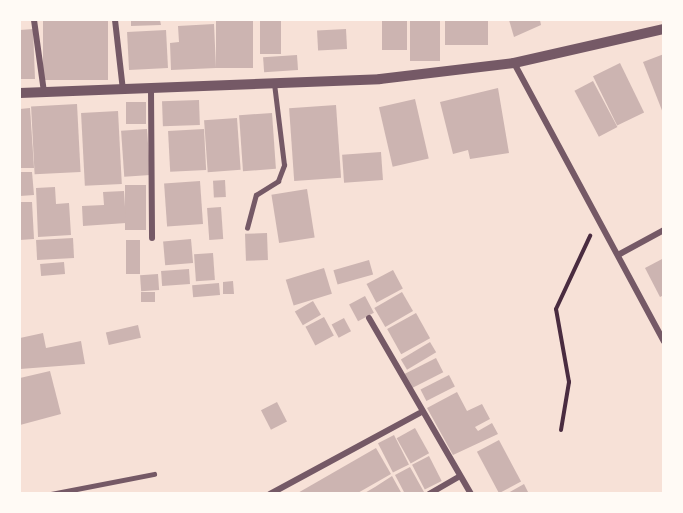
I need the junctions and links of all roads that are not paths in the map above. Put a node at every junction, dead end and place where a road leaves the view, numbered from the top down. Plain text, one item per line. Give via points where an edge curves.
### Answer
1 (34, 20) edge
2 (115, 20) edge
3 (663, 29) edge
4 (514, 63) junction
5 (274, 84) junction
6 (123, 90) junction
7 (151, 90) junction
8 (44, 92) junction
9 (20, 93) edge
10 (247, 228) dead end
11 (663, 230) edge
12 (152, 238) dead end
13 (618, 255) junction
14 (369, 318) dead end
15 (663, 341) edge
16 (420, 413) junction
17 (154, 474) dead end
18 (459, 477) junction
19 (51, 494) edge
20 (270, 494) edge
21 (429, 494) edge
22 (471, 494) edge

1 - 8 street
2 - 6 street
3 - 4 street
4 - 5 street via 380,80
4 - 13 street
5 - 7 street
5 - 10 lane via 284,165 278,181 256,195
6 - 7 street
6 - 8 street
7 - 12 street
8 - 9 street
11 - 13 street
13 - 15 street
14 - 16 street
16 - 18 street
16 - 20 street
17 - 19 lane
18 - 21 street
18 - 22 street

